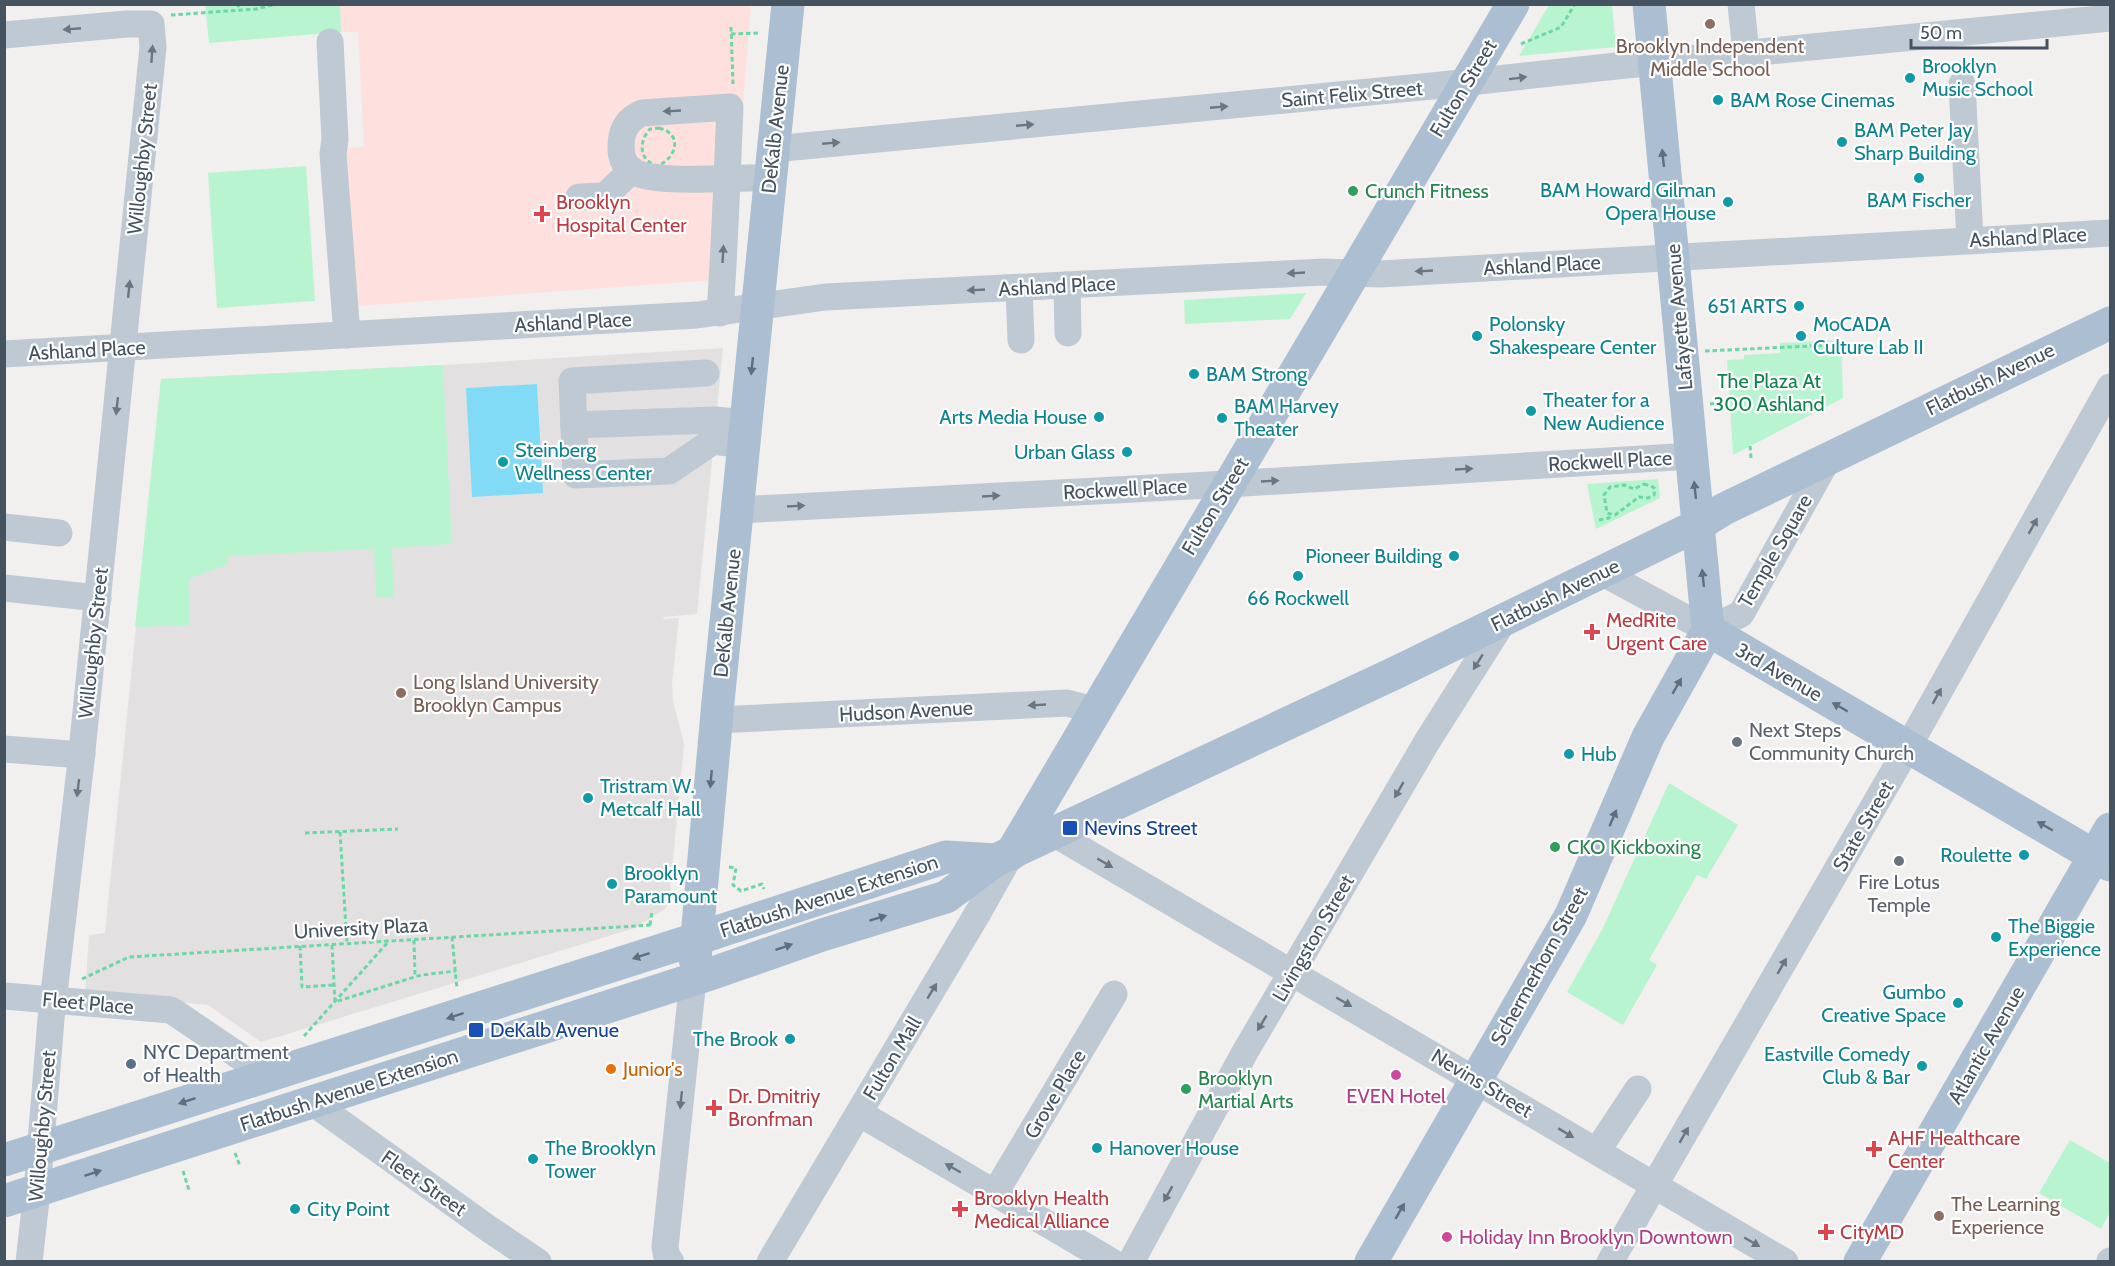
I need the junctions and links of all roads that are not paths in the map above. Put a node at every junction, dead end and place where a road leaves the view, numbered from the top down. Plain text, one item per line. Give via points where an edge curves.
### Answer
1 (1513, 4) edge
2 (1649, 4) edge
3 (1741, 4) edge
4 (787, 5) edge
5 (2110, 18) edge
6 (4, 35) edge
7 (330, 42) dead end
8 (1746, 53) junction
9 (1654, 62) junction
10 (1466, 83) junction
11 (1962, 84) dead end
12 (771, 163) junction
13 (632, 170) junction
14 (727, 177) junction
15 (579, 197) dead end
16 (2110, 233) edge
17 (1970, 240) junction
18 (1673, 258) junction
19 (1355, 274) junction
20 (1067, 285) junction
21 (1019, 288) junction
22 (757, 307) junction
23 (720, 313) junction
24 (2110, 323) edge
25 (1068, 333) dead end
26 (347, 335) junction
27 (1021, 340) dead end
28 (123, 348) junction
29 (4, 354) edge
30 (706, 373) dead end
31 (2110, 387) edge
32 (574, 425) junction
33 (745, 434) junction
34 (1692, 456) junction
35 (1829, 457) junction
36 (1228, 484) junction
37 (738, 510) junction
38 (1698, 525) junction
39 (4, 527) edge
40 (58, 533) dead end
41 (1601, 572) junction
42 (4, 588) edge
43 (98, 598) junction
44 (1504, 620) junction
45 (1708, 630) junction
46 (1094, 710) junction
47 (717, 720) junction
48 (1908, 747) junction
49 (4, 748) edge
50 (82, 755) junction
51 (1055, 834) junction
52 (2105, 850) edge
53 (1003, 857) junction
54 (696, 939) junction
55 (1293, 973) junction
56 (693, 979) junction
57 (1114, 994) dead end
58 (4, 996) edge
59 (53, 1000) junction
60 (262, 1077) junction
61 (1476, 1079) junction
62 (1638, 1089) dead end
63 (312, 1102) junction
64 (859, 1113) junction
65 (40, 1149) junction
66 (1598, 1152) junction
67 (4, 1160) edge
68 (1654, 1186) junction
69 (37, 1191) junction
70 (995, 1193) junction
71 (4, 1201) edge
72 (669, 1259) edge
73 (29, 1262) edge
74 (538, 1262) edge
75 (770, 1262) edge
76 (1112, 1262) edge
77 (1131, 1262) edge
78 (1371, 1262) edge
79 (1611, 1262) edge
80 (1785, 1262) edge
81 (1860, 1262) edge

1 - 10 main road, Fulton Street
2 - 9 main road, Lafayette Avenue
3 - 8 street
4 - 12 main road, DeKalb Avenue
5 - 8 street, Saint Felix Street
28 -> 6 street, Willoughby Street via 153,47 160,20
7 - 26 street via 333,154
8 - 9 street, Saint Felix Street
10 -> 9 street, Saint Felix Street
18 -> 9 main road, Lafayette Avenue
12 -> 10 street, Saint Felix Street
10 - 19 main road, Fulton Street
11 - 17 street
12 - 14 street, Saint Felix Street
12 - 22 main road, DeKalb Avenue
13 - 14 street, Saint Felix Street via 663,179
14 -> 13 street via 730,107 642,113 630,118 621,151 623,162
13 - 15 street via 605,196
23 -> 14 street
16 - 17 street, Ashland Place
17 - 18 street, Ashland Place
18 -> 19 street, Ashland Place
18 - 34 main road, Lafayette Avenue
19 -> 20 street, Ashland Place via 1323,272
19 - 36 main road, Fulton Street
20 - 21 street, Ashland Place
20 - 25 street
21 -> 22 street, Ashland Place via 826,297
21 - 27 street
22 - 23 street, Ashland Place
22 -> 33 main road, DeKalb Avenue
23 - 26 street, Ashland Place
24 - 35 main road, Flatbush Avenue
26 - 28 street, Ashland Place
28 - 29 street, Ashland Place
28 -> 43 street, Willoughby Street
30 - 32 street via 572,381
48 -> 31 street, State Street
32 - 33 street via 715,420
32 - 33 street via 576,475 669,471 713,441
33 - 37 main road, DeKalb Avenue
36 -> 34 street, Rockwell Place
38 -> 34 main road, Lafayette Avenue
35 - 38 main road, Flatbush Avenue
35 - 45 street, Temple Square via 1741,614
37 -> 36 street, Rockwell Place via 881,490
36 - 46 main road, Fulton Street
37 - 47 main road, DeKalb Avenue
38 - 41 main road, Flatbush Avenue
45 -> 38 main road, Lafayette Avenue
39 - 40 street
41 - 44 main road, Flatbush Avenue
41 - 45 street, 3rd Avenue
42 - 43 street
43 - 50 street, Willoughby Street
44 - 51 main road, Flatbush Avenue
44 -> 55 street, Livingston Street via 1428,740
48 -> 45 main road, 3rd Avenue
61 -> 45 main road, Schermerhorn Street via 1571,915 1648,736
46 -> 47 street, Hudson Avenue via 1067,703
46 - 53 main road, Fulton Street
47 -> 54 main road, DeKalb Avenue
52 -> 48 main road, 3rd Avenue
68 -> 48 street, State Street
49 - 50 street
50 -> 59 street, Willoughby Street
51 - 53 main road, Flatbush Avenue
51 -> 55 street, Nevins Street
52 - 81 main road, Atlantic Avenue
53 - 54 main road, Flatbush Avenue Extension via 946,857
56 -> 53 main road, Flatbush Avenue Extension via 946,897
64 -> 53 street, Fulton Mall via 979,911
54 - 56 main road, DeKalb Avenue
54 -> 60 main road, Flatbush Avenue Extension
55 -> 61 street, Nevins Street
55 -> 77 street, Livingston Street via 1245,1052
56 - 63 main road, Flatbush Avenue Extension
56 -> 72 street, DeKalb Avenue via 665,1249
57 - 70 street, Grove Place
58 - 59 street, Fleet Place
59 - 60 street, Fleet Place via 171,1010 245,1060
59 - 65 street, Willoughby Street
60 -> 65 main road, Flatbush Avenue Extension
61 -> 66 street, Nevins Street
78 -> 61 main road, Schermerhorn Street
62 - 66 street
69 -> 63 main road, Flatbush Avenue Extension
63 - 74 street, Fleet Street
70 -> 64 street
64 - 75 street, Fulton Mall
65 - 67 main road, Flatbush Avenue Extension
65 - 69 street, Willoughby Street
66 - 68 street, Nevins Street
68 - 79 street, State Street
68 -> 80 street, Nevins Street
69 - 71 main road, Flatbush Avenue Extension
69 - 73 street, Willoughby Street
70 - 76 street

